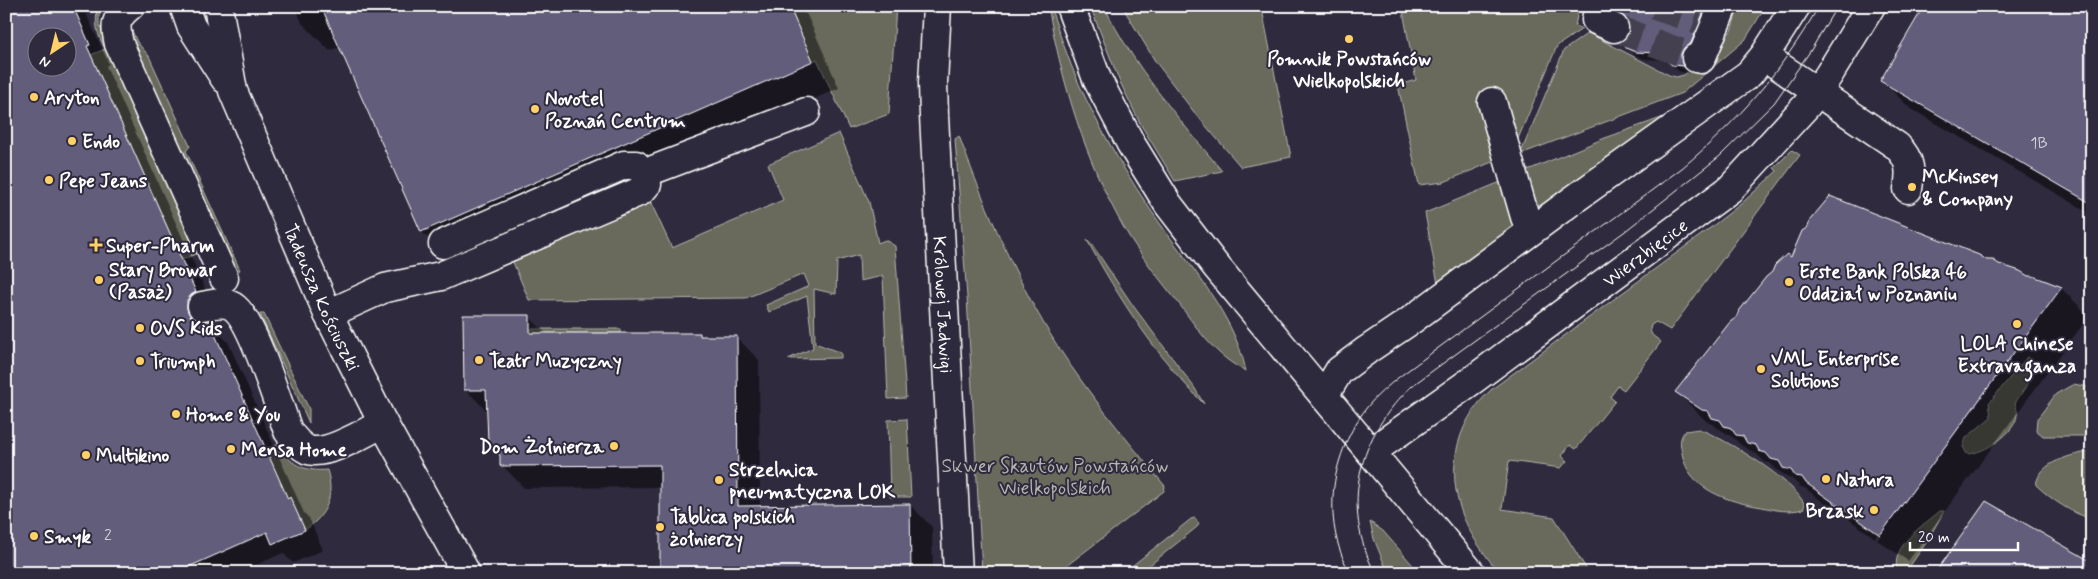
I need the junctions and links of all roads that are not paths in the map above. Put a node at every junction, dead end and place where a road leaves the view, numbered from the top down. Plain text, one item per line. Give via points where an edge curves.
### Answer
1 (130, 6) edge
2 (184, 6) edge
3 (218, 6) edge
4 (937, 6) edge
5 (1070, 6) edge
6 (1796, 6) edge
7 (1871, 6) edge
8 (1712, 18) edge
9 (1764, 56) junction
10 (1696, 58) dead end
11 (232, 91) junction
12 (1816, 93) junction
13 (1492, 102) dead end
14 (806, 112) dead end
15 (646, 173) junction
16 (1908, 189) dead end
17 (1532, 230) junction
18 (443, 244) dead end
19 (224, 278) dead end
20 (202, 306) dead end
21 (328, 314) junction
22 (1324, 396) junction
23 (383, 423) junction
24 (1372, 452) junction
25 (466, 573) edge
26 (958, 573) edge
27 (1471, 573) edge

1 - 19 street via 120,14 116,26 119,44
2 - 11 street via 191,26
3 - 11 street, Tadeusza Kościuszki
4 - 26 street, Królowej Jadwigi via 934,116
5 - 22 street via 1097,79 1131,144 1164,196 1215,265
6 - 9 street
7 - 12 street, Wierzbięcice
8 - 10 street via 1701,59
9 - 12 street
9 - 17 street via 1749,74
11 - 21 street, Tadeusza Kościuszki
12 - 16 street via 1904,153 1910,167
12 - 24 street, Wierzbięcice via 1798,118 1730,189
13 - 17 street via 1525,217
14 - 15 street
15 - 18 street via 636,165 624,166
15 - 21 street via 647,184 641,191 441,276 385,288
17 - 22 street via 1339,371
20 - 23 street via 220,302 235,307 248,324 288,431 297,443 309,450 325,449
21 - 23 street, Tadeusza Kościuszki
22 - 24 street
23 - 25 street, Tadeusza Kościuszki
24 - 27 street

